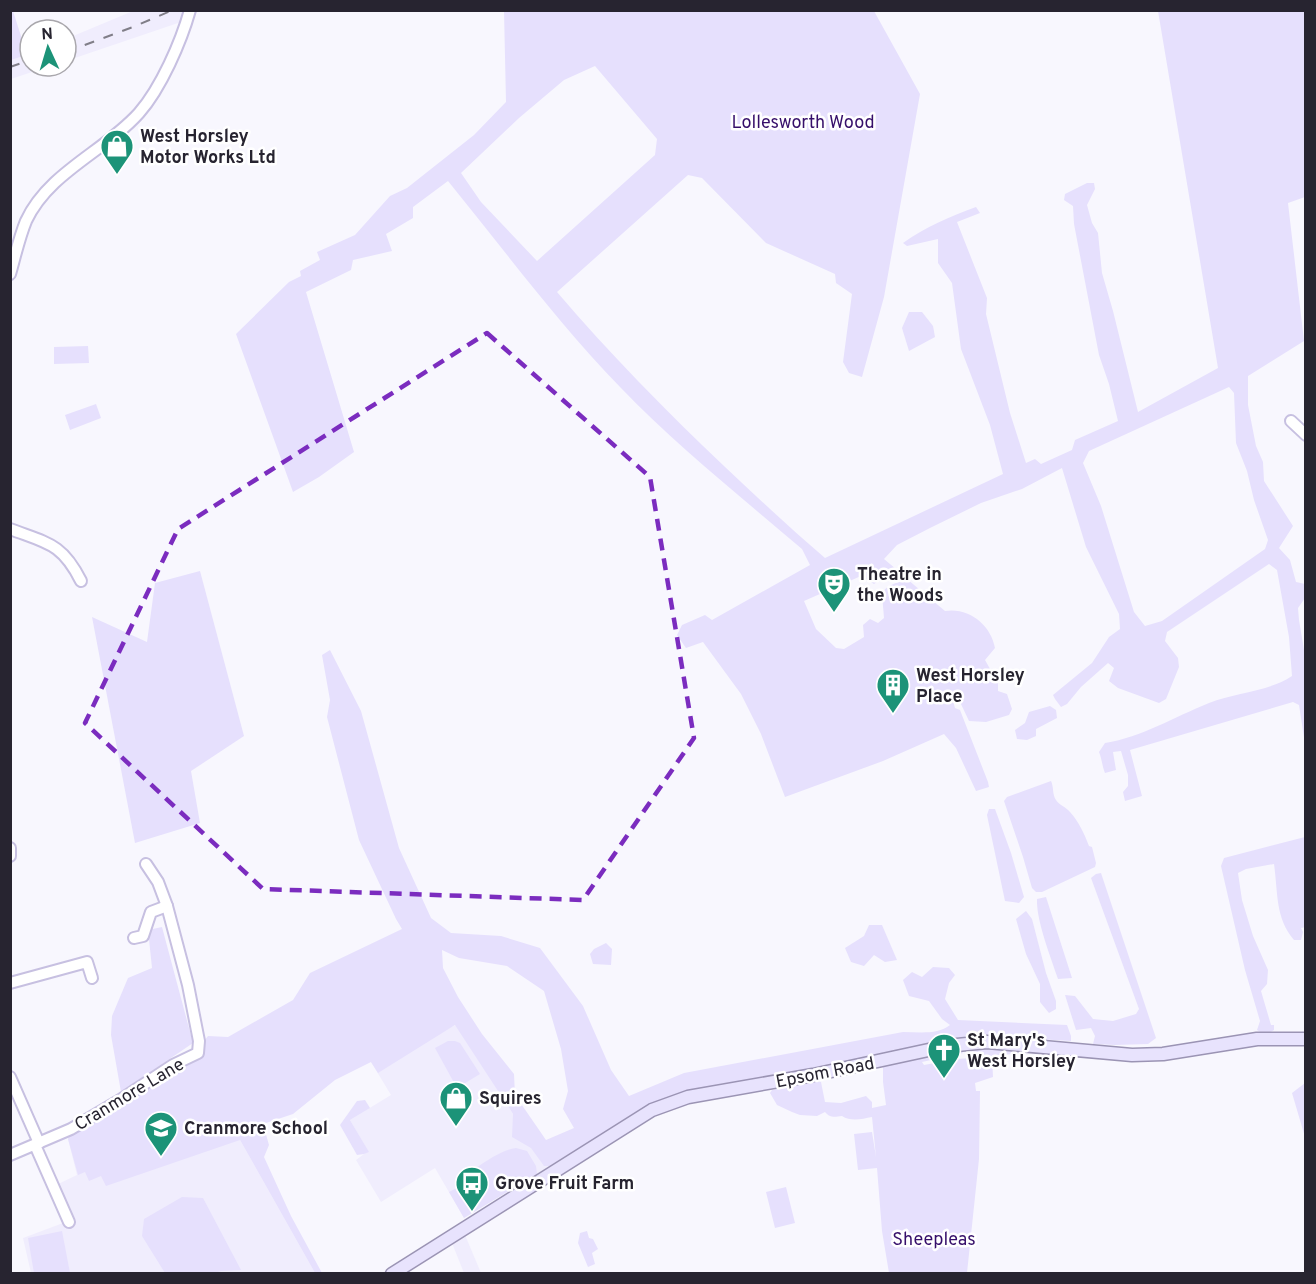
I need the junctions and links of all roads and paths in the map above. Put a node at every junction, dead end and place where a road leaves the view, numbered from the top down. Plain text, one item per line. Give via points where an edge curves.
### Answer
1 (190, 10) edge
2 (10, 274) edge
3 (1292, 421) dead end
4 (1305, 435) edge
5 (10, 529) edge
6 (81, 581) dead end
7 (10, 848) edge
8 (10, 856) edge
9 (146, 864) dead end
10 (167, 906) junction
11 (134, 938) dead end
12 (92, 978) dead end
13 (10, 983) edge
14 (1305, 1039) edge
15 (10, 1077) edge
16 (37, 1144) junction
17 (10, 1155) edge
18 (69, 1222) dead end
19 (392, 1274) edge

1 - 2 street via 168,67 144,106 121,130 56,181 37,203 24,227
3 - 4 street
5 - 6 street via 61,551
7 - 8 street
9 - 10 street, Cranmore Lane
10 - 11 street via 151,912 142,936
10 - 16 street, Cranmore Lane via 188,985 198,1053 71,1129
12 - 13 street via 87,962
14 - 19 main road, Epsom Road via 1257,1039 1140,1055 966,1043 688,1097 652,1110
15 - 16 street
16 - 17 street, Cranmore Lane
16 - 18 street

